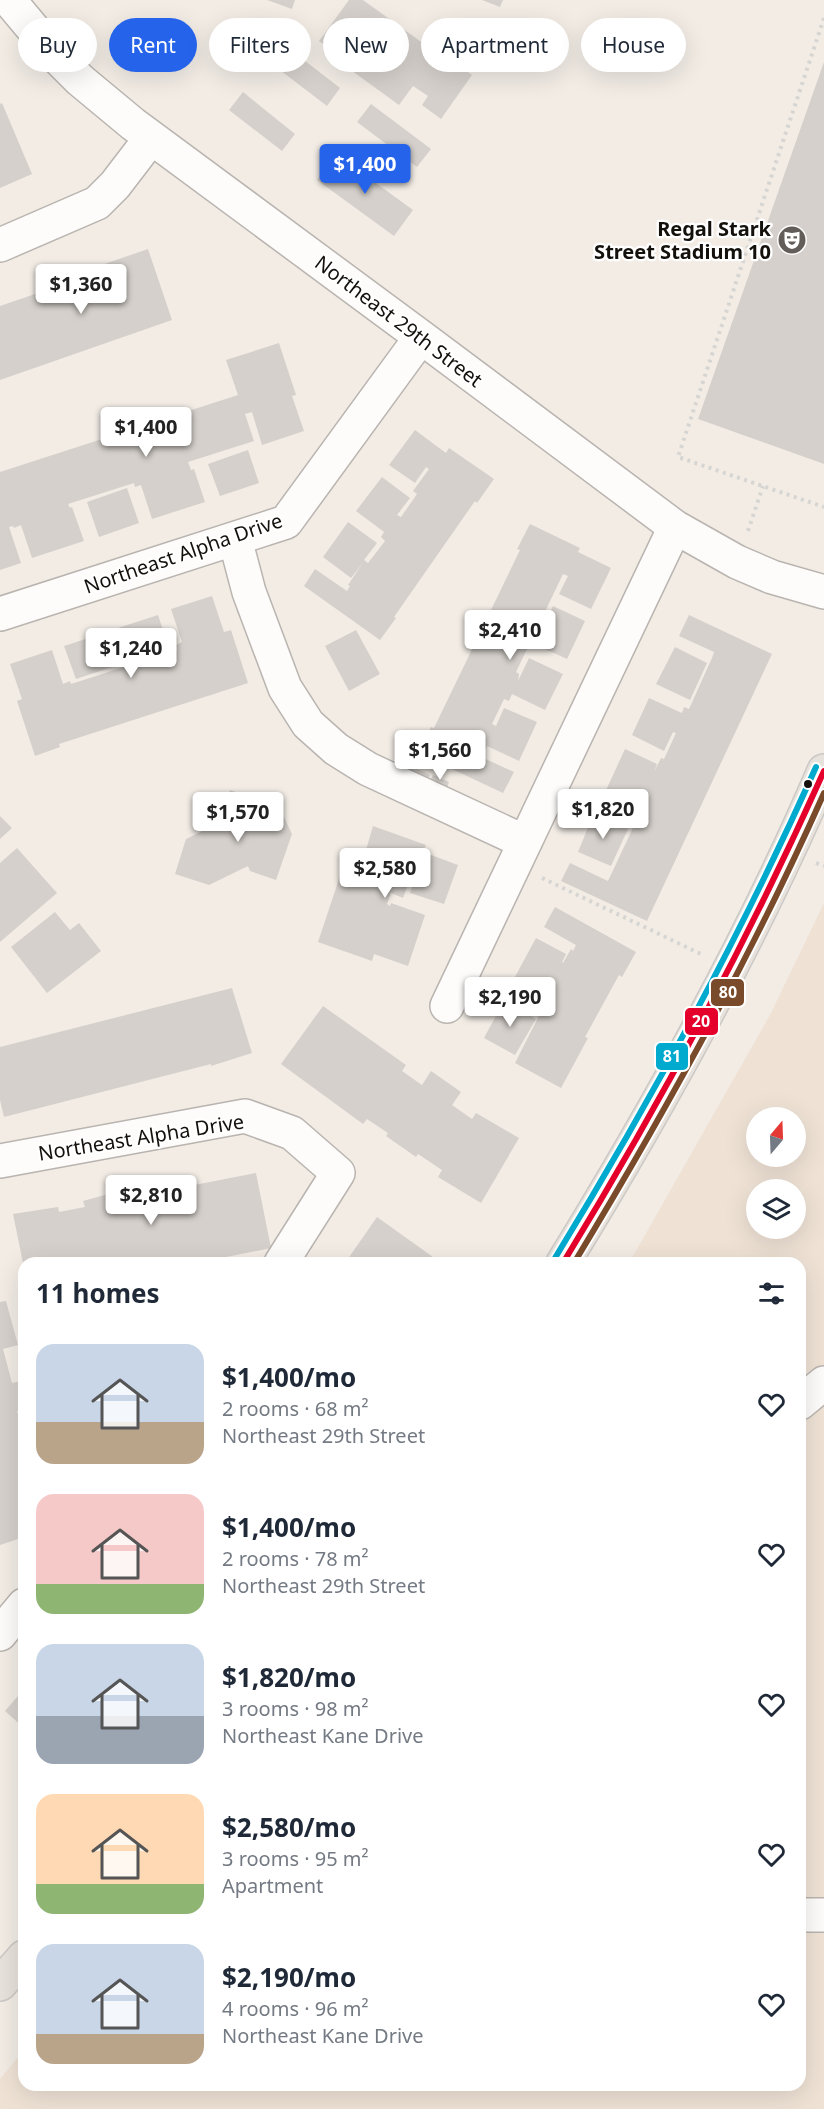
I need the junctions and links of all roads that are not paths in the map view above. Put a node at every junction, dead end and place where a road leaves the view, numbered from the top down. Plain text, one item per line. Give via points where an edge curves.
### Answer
1 (9, 0) edge
2 (151, 138) junction
3 (0, 245) edge
4 (421, 337) junction
5 (675, 527) junction
6 (235, 539) junction
7 (824, 592) edge
8 (0, 614) edge
9 (824, 771) edge
10 (519, 853) junction
11 (447, 1006) dead end
12 (0, 1161) edge
13 (285, 1257) edge
14 (567, 1257) edge
15 (824, 1383) edge
16 (806, 1398) edge
17 (18, 1612) edge
18 (0, 1634) edge
19 (806, 1915) edge
20 (824, 1915) edge
21 (18, 1964) edge
22 (0, 1984) edge

1 - 2 street, Northeast 29th Street via 80,80
2 - 3 street via 97,203
2 - 4 street, Northeast 29th Street
4 - 5 street, Northeast 29th Street
4 - 6 street, Northeast Alpha Drive via 286,522
5 - 7 street, Northeast 29th Street via 737,562
5 - 10 street
6 - 8 street, Northeast Alpha Drive
6 - 10 street via 249,592 285,688 308,724 336,749 368,769
9 - 14 main road via 730,968 659,1101
10 - 11 street
12 - 13 street, Northeast Alpha Drive via 245,1116 269,1123 292,1133 338,1173
15 - 16 street
17 - 18 street
19 - 20 street
21 - 22 main road

